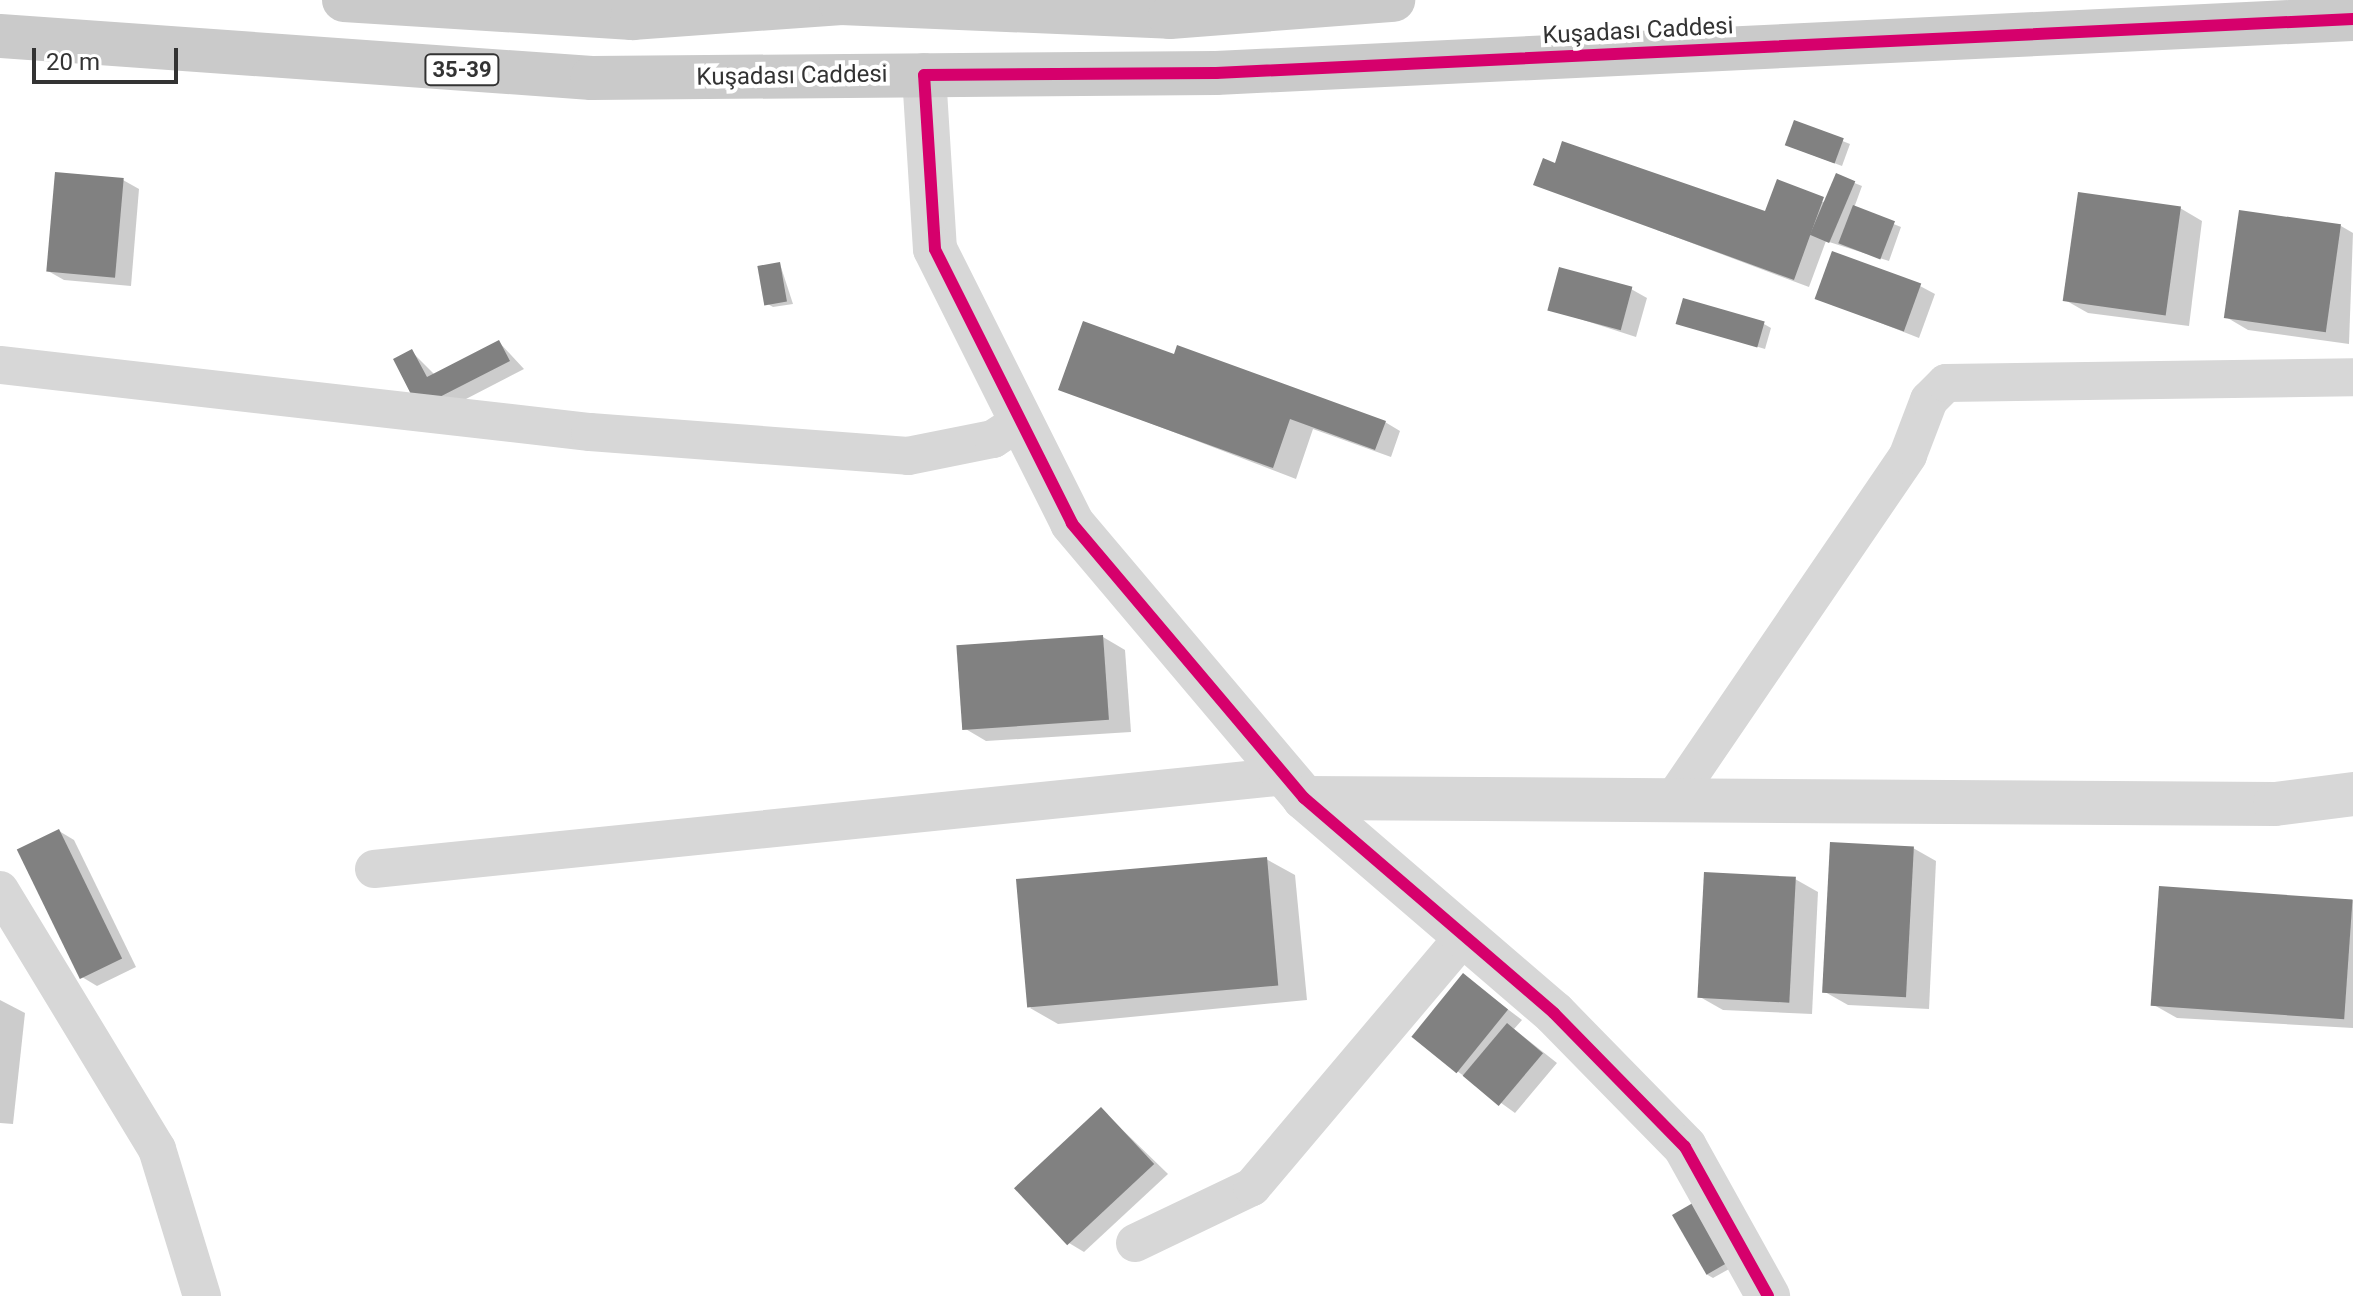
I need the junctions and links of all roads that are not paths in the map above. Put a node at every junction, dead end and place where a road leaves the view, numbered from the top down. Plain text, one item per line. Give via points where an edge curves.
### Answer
1 (344, 0) edge
2 (1393, 0) edge
3 (632, 9) edge
4 (1169, 9) edge
5 (2353, 19) edge
6 (0, 36) edge
7 (924, 75) junction
8 (0, 365) edge
9 (2353, 377) edge
10 (1021, 421) junction
11 (1295, 787) junction
12 (2353, 794) edge
13 (1673, 800) junction
14 (374, 869) dead end
15 (1, 894) edge
16 (1464, 936) junction
17 (1135, 1243) dead end
18 (202, 1296) edge
19 (1768, 1296) edge

1 - 3 main road
2 - 4 main road
3 - 4 main road via 841,3
5 - 7 main road, Kuşadası Caddesi / 35-39 via 1216,73
6 - 7 main road, Kuşadası Caddesi / 35-39 via 592,78
7 - 10 street via 935,249
8 - 10 street via 590,432 908,456 993,439
9 - 13 street via 1946,383 1929,400 1908,455
10 - 11 street via 1072,523
11 - 13 street
11 - 14 street
11 - 16 street
12 - 13 street via 2275,804
15 - 18 street via 157,1149
16 - 17 street via 1252,1187
16 - 19 street via 1554,1013 1685,1147

